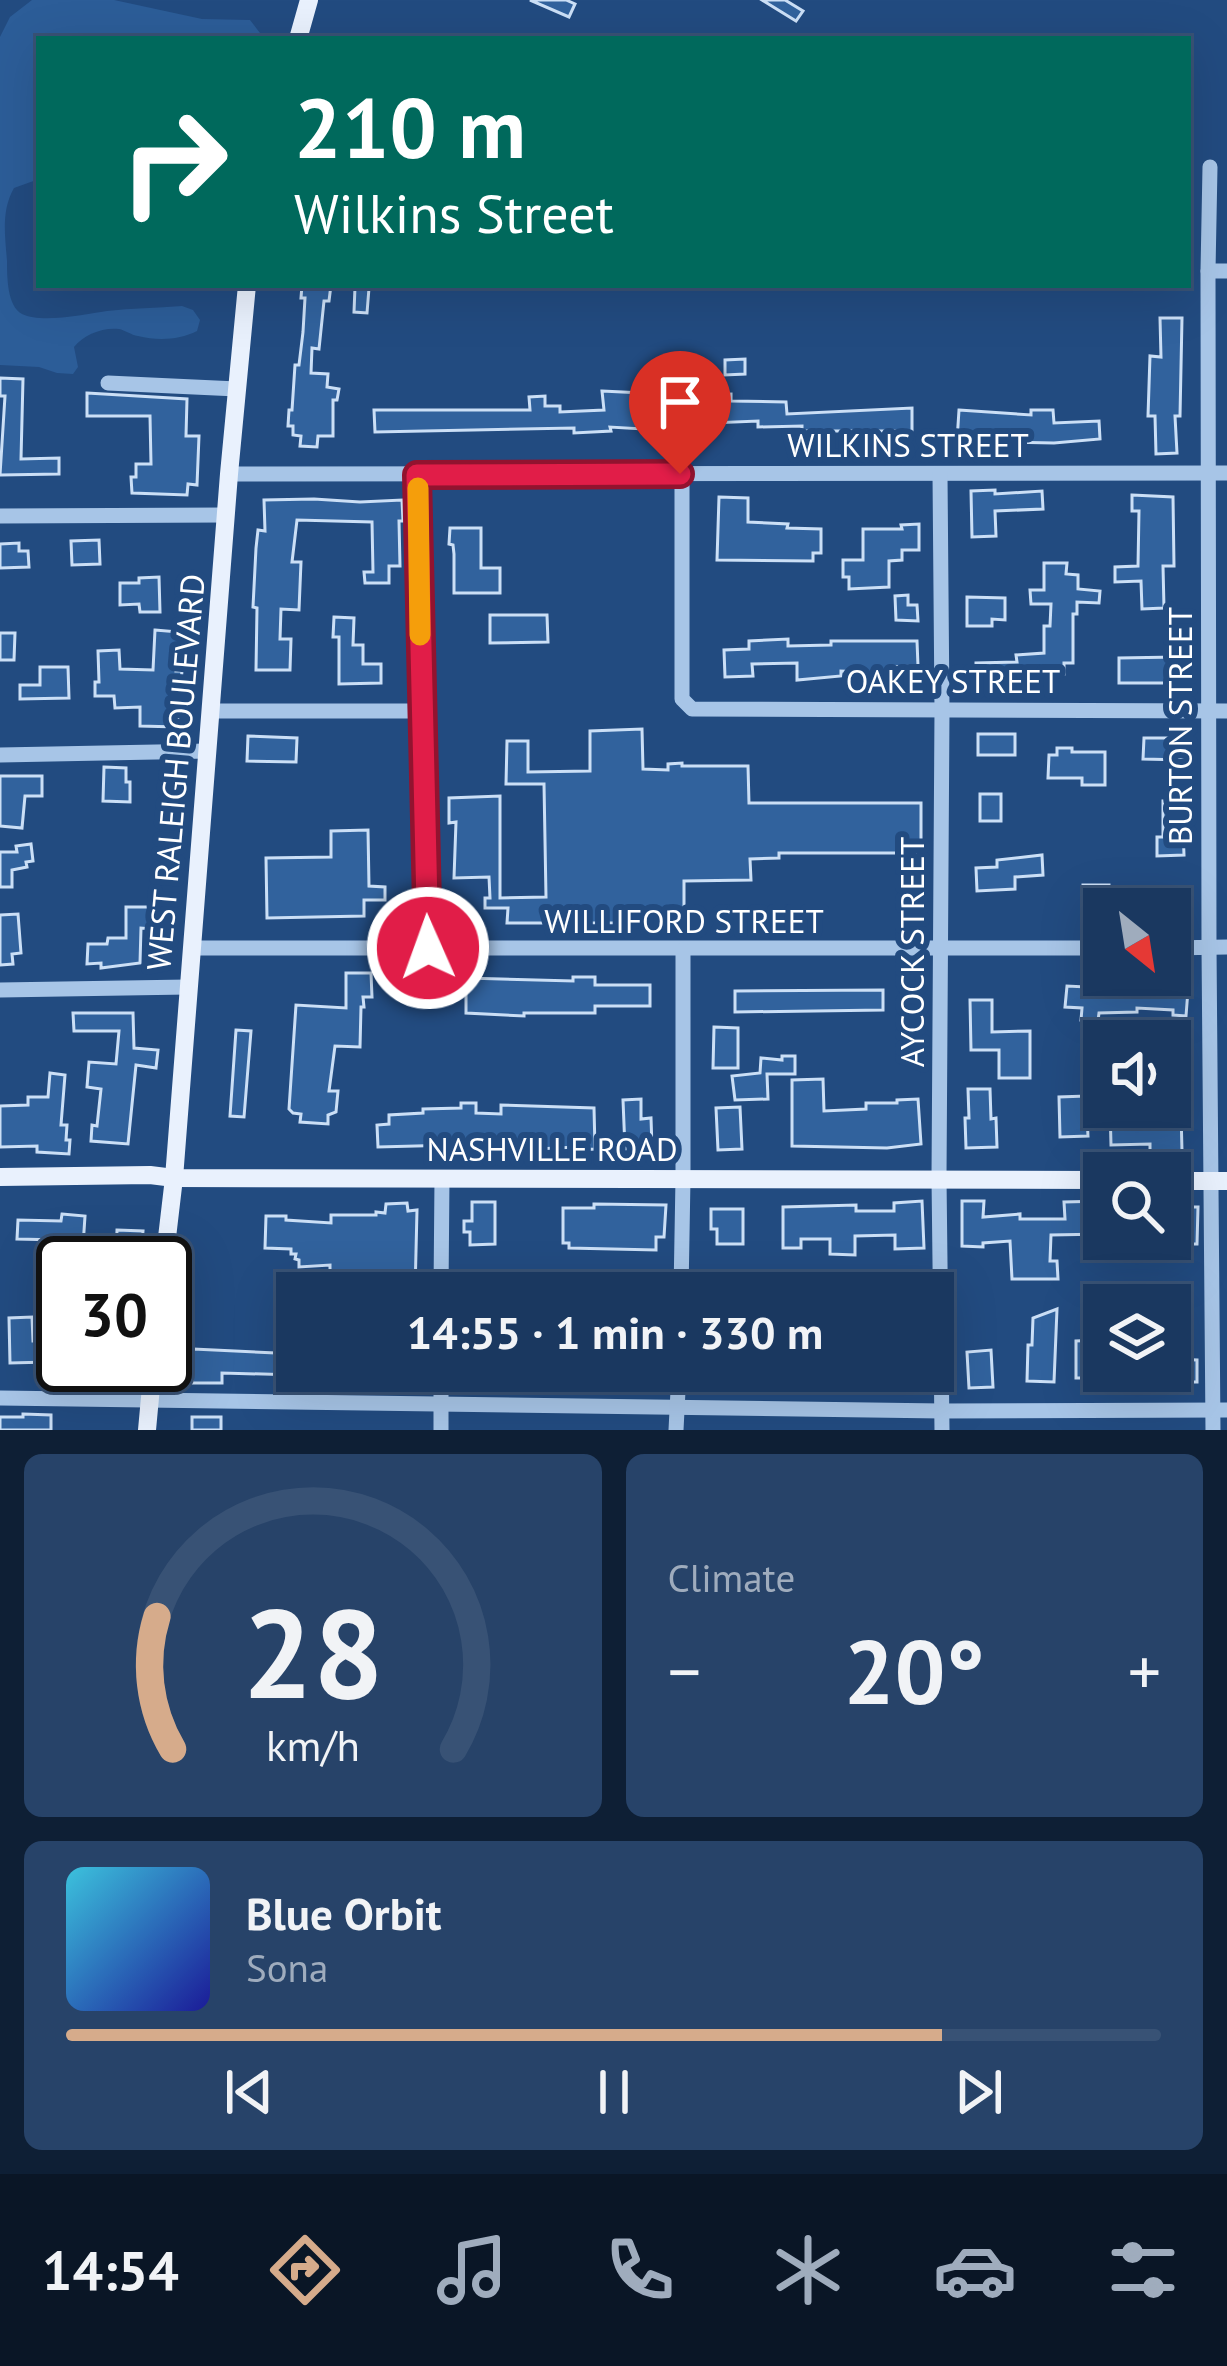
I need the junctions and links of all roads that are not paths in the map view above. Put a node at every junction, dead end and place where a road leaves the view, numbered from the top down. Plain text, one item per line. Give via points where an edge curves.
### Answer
1 (309, 0) edge
2 (299, 36) edge
3 (1210, 167) dead end
4 (1208, 271) junction
5 (1227, 271) edge
6 (247, 288) edge
7 (682, 366) dead end
8 (108, 383) dead end
9 (237, 389) junction
10 (1219, 472) edge
11 (680, 474) junction
12 (940, 474) junction
13 (229, 475) junction
14 (417, 475) junction
15 (226, 515) junction
16 (0, 516) edge
17 (942, 710) junction
18 (211, 711) junction
19 (421, 711) junction
20 (1208, 711) junction
21 (1227, 711) edge
22 (208, 751) junction
23 (0, 754) edge
24 (1191, 947) edge
25 (1208, 947) junction
26 (1227, 947) edge
27 (192, 948) junction
28 (428, 948) junction
29 (1083, 948) edge
30 (682, 950) junction
31 (942, 950) junction
32 (188, 987) junction
33 (0, 990) edge
34 (0, 1177) edge
35 (174, 1178) junction
36 (442, 1178) junction
37 (683, 1178) junction
38 (939, 1178) junction
39 (1083, 1180) edge
40 (1219, 1181) edge
41 (167, 1236) edge
42 (442, 1272) edge
43 (681, 1272) edge
44 (60, 1392) edge
45 (151, 1392) edge
46 (441, 1392) edge
47 (678, 1392) edge
48 (0, 1398) edge
49 (60, 1398) junction
50 (150, 1400) junction
51 (441, 1404) junction
52 (678, 1405) junction
53 (1220, 1410) edge
54 (942, 1411) junction
55 (147, 1430) edge
56 (442, 1430) edge
57 (676, 1430) edge
58 (942, 1430) edge
59 (1213, 1430) edge

1 - 2 main road
3 - 4 street, BURTON STREET
4 - 5 street
4 - 10 street, BURTON STREET
6 - 9 main road, WEST RALEIGH BOULEVARD
7 - 11 street
8 - 9 street
9 - 13 main road, WEST RALEIGH BOULEVARD
10 - 12 street, WILKINS STREET
10 - 20 street, BURTON STREET
11 - 12 street, WILKINS STREET
11 - 14 street, WILKINS STREET
11 - 17 street, OAKEY STREET via 682,699 692,709
12 - 17 street, AYCOCK STREET
13 - 14 street, WILKINS STREET
13 - 15 main road, WEST RALEIGH BOULEVARD
14 - 19 street
15 - 16 street
15 - 18 main road, WEST RALEIGH BOULEVARD
17 - 20 street, OAKEY STREET
17 - 31 street, AYCOCK STREET
18 - 19 street
18 - 22 main road, WEST RALEIGH BOULEVARD
19 - 28 street
20 - 21 street, OAKEY STREET
20 - 25 street, BURTON STREET
22 - 23 street
22 - 27 main road, WEST RALEIGH BOULEVARD
24 - 25 street
25 - 26 street
25 - 40 street, BURTON STREET
27 - 28 street, WILLIFORD STREET
27 - 32 main road, WEST RALEIGH BOULEVARD
28 - 30 street, WILLIFORD STREET
29 - 31 street, WILLIFORD STREET
30 - 31 street, WILLIFORD STREET
30 - 37 street
31 - 38 street, AYCOCK STREET
32 - 33 street
32 - 35 main road, WEST RALEIGH BOULEVARD
34 - 35 main road, NASHVILLE ROAD
35 - 36 main road, NASHVILLE ROAD
35 - 41 main road, WEST RALEIGH BOULEVARD
36 - 37 main road, NASHVILLE ROAD
36 - 42 street
37 - 38 main road, NASHVILLE ROAD
37 - 43 street
38 - 39 main road, NASHVILLE ROAD
38 - 54 street, AYCOCK STREET
40 - 53 street, BURTON STREET
44 - 49 street
45 - 50 main road
46 - 51 street
47 - 52 street
48 - 49 street
49 - 50 street
50 - 51 street
50 - 55 main road
51 - 52 street
51 - 56 street
52 - 54 street
52 - 57 street
53 - 54 street
53 - 59 street, BURTON STREET
54 - 58 street, AYCOCK STREET

